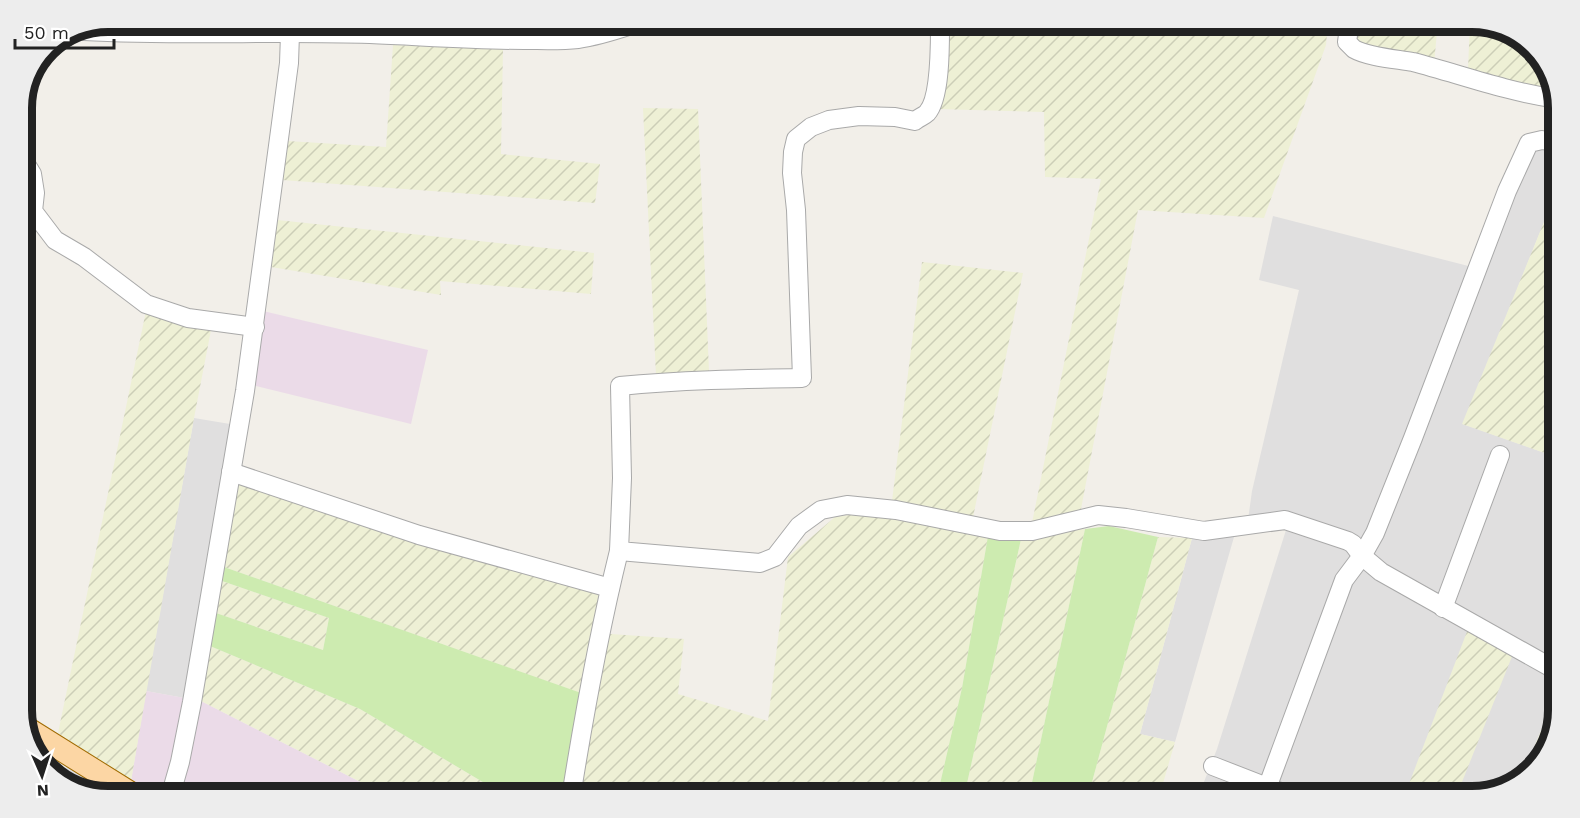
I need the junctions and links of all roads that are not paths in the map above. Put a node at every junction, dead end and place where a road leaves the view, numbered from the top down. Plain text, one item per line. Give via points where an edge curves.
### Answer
1 (106, 32) edge
2 (610, 32) edge
3 (940, 32) edge
4 (1348, 32) edge
5 (290, 34) junction
6 (1547, 94) edge
7 (1548, 141) edge
8 (32, 174) edge
9 (255, 327) junction
10 (1500, 455) dead end
11 (231, 472) junction
12 (619, 551) junction
13 (1362, 556) junction
14 (610, 588) junction
15 (1443, 608) junction
16 (1548, 666) edge
17 (36, 736) edge
18 (1213, 766) dead end
19 (102, 786) edge
20 (173, 786) edge
21 (573, 786) edge
22 (1251, 786) edge
23 (1265, 786) edge

1 - 5 street
2 - 5 street via 562,40
3 - 12 street via 939,68 927,113 915,121 859,116 829,120 796,139 792,173 802,378 620,386
4 - 6 street via 1347,42 1370,54 1498,86
5 - 9 street
7 - 13 street via 1528,143 1375,533
8 - 9 street via 33,211 55,240 84,256 146,304 188,318
9 - 11 street
10 - 15 street
11 - 14 street via 419,535
11 - 20 street via 192,702
12 - 13 street via 760,563 775,557 799,526 821,510 847,505 896,510 1000,531 1032,531 1098,515 1204,531 1285,520 1348,541
12 - 14 street
13 - 15 street via 1381,572
13 - 23 street via 1344,580
14 - 21 street
15 - 16 street
17 - 19 main road
18 - 22 street

